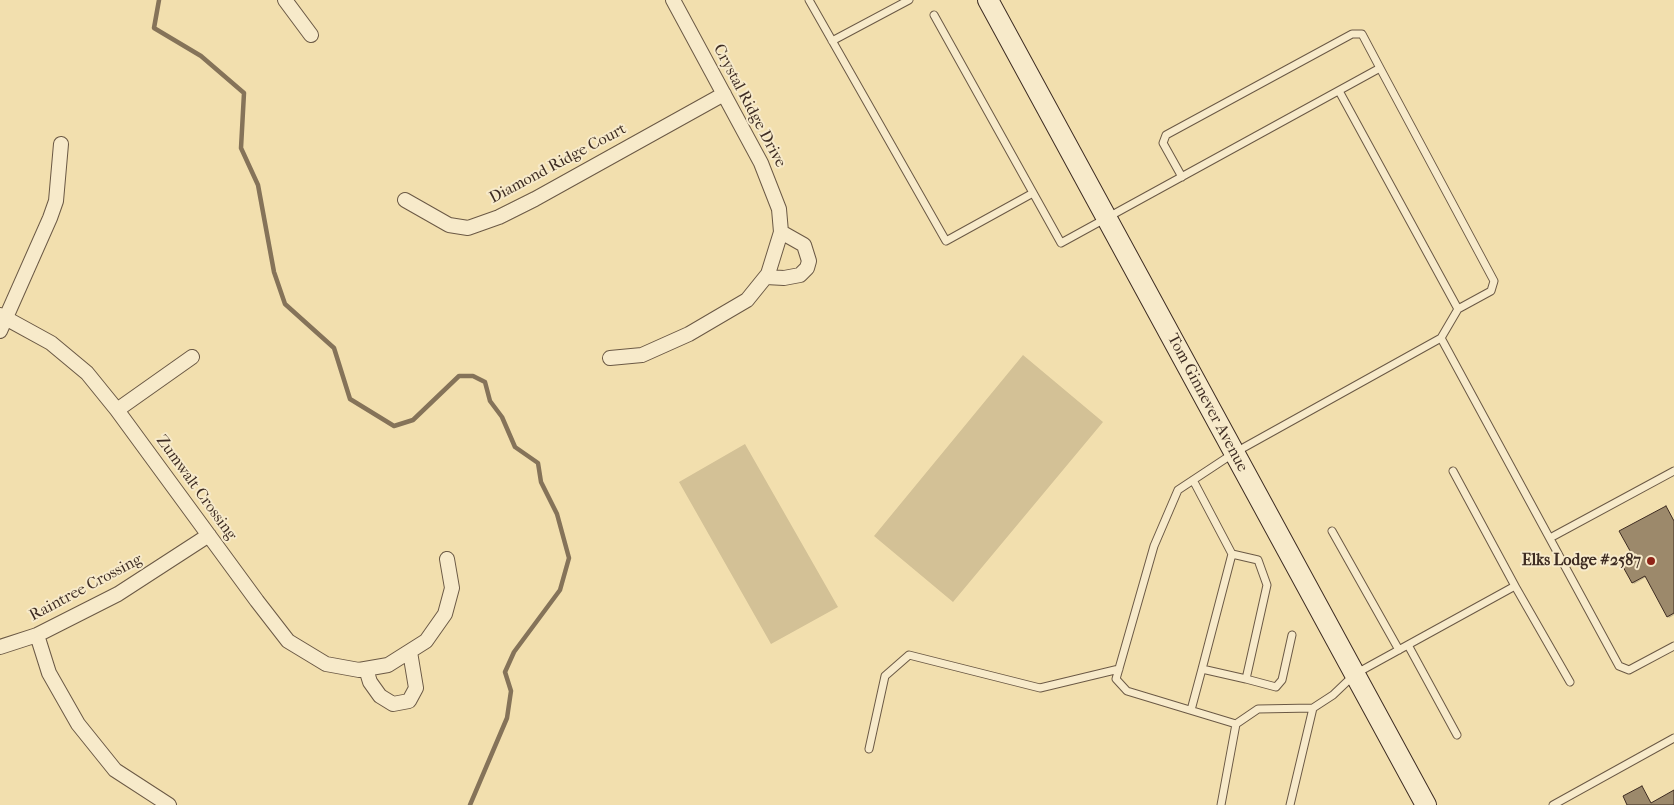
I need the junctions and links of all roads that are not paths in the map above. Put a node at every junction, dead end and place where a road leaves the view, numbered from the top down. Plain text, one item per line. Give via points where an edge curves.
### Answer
1 (285, 0) edge
2 (672, 0) edge
3 (809, 0) edge
4 (909, 0) edge
5 (988, 0) edge
6 (934, 15) dead end
7 (311, 35) dead end
8 (832, 41) junction
9 (1380, 68) junction
10 (1339, 91) junction
11 (724, 94) junction
12 (61, 144) dead end
13 (1182, 178) junction
14 (1032, 192) junction
15 (405, 200) dead end
16 (1107, 218) junction
17 (781, 232) junction
18 (766, 277) junction
19 (1458, 309) junction
20 (3, 316) edge
21 (0, 331) edge
22 (1441, 338) junction
23 (192, 357) dead end
24 (610, 358) dead end
25 (117, 410) junction
26 (1234, 453) junction
27 (1674, 471) edge
28 (1453, 472) dead end
29 (1193, 480) junction
30 (1332, 531) dead end
31 (209, 535) junction
32 (1550, 538) junction
33 (1232, 554) junction
34 (447, 559) dead end
35 (1515, 586) junction
36 (37, 635) junction
37 (1292, 635) dead end
38 (1408, 645) junction
39 (0, 646) edge
40 (1674, 646) edge
41 (1399, 650) junction
42 (410, 652) junction
43 (366, 669) junction
44 (1119, 669) junction
45 (1202, 669) junction
46 (1355, 674) junction
47 (1246, 679) junction
48 (1570, 682) dead end
49 (1313, 708) junction
50 (1191, 710) junction
51 (1236, 724) junction
52 (1457, 735) dead end
53 (1674, 738) edge
54 (869, 749) dead end
55 (169, 805) edge
56 (1221, 805) edge
57 (1290, 805) edge
58 (1426, 805) edge
59 (1553, 805) edge

1 - 7 street
2 - 11 street, Crystal Ridge Drive
3 - 8 lane
4 - 8 lane
5 - 16 main road, Tom Ginnever Avenue
6 - 14 lane
8 - 14 lane via 946,241
9 - 10 lane
9 - 13 lane via 1362,34 1352,34 1166,135 1164,143
9 - 19 lane via 1494,281 1491,291
10 - 13 lane
10 - 19 lane
11 - 15 street, Diamond Ridge Court via 535,199 468,228 448,225
11 - 17 street, Crystal Ridge Drive via 761,163 779,209
12 - 20 street via 56,201
13 - 16 lane
14 - 16 lane via 1061,243
16 - 26 main road, Tom Ginnever Avenue
17 - 18 street, Crystal Ridge Drive
17 - 18 street via 804,245 809,261 807,268 800,275
18 - 24 street, Crystal Ridge Drive via 747,300 689,334 642,355
19 - 22 lane
20 - 21 street
20 - 25 street, Zumwalt Crossing via 51,343 87,373
22 - 26 lane
22 - 32 lane
23 - 25 street
25 - 31 street, Zumwalt Crossing
26 - 29 lane
26 - 46 main road, Tom Ginnever Avenue
27 - 32 lane
28 - 35 lane
29 - 33 lane
29 - 44 lane via 1178,490 1154,546
30 - 41 lane
31 - 36 street, Raintree Crossing via 118,594
31 - 43 street, Zumwalt Crossing via 288,641 326,664
32 - 40 lane via 1619,666 1629,670
33 - 45 lane
33 - 47 lane via 1258,560 1267,585
34 - 42 street, Zumwalt Crossing via 452,588 445,614 426,641
35 - 38 lane
35 - 48 lane
36 - 39 street, Raintree Crossing
36 - 55 street via 49,673 78,724 115,770
37 - 47 lane via 1282,680 1276,687
38 - 41 lane
38 - 52 lane
41 - 46 lane
42 - 43 street, Zumwalt Crossing via 388,665
42 - 43 street via 416,688 409,701 393,704 380,696
44 - 50 lane via 1116,679 1127,691
44 - 54 lane via 1040,688 909,655 885,676
45 - 47 lane
45 - 50 lane
46 - 49 lane
46 - 58 main road, Tom Ginnever Avenue
49 - 51 lane via 1258,709
49 - 57 lane
50 - 51 lane
51 - 56 lane
53 - 59 lane

